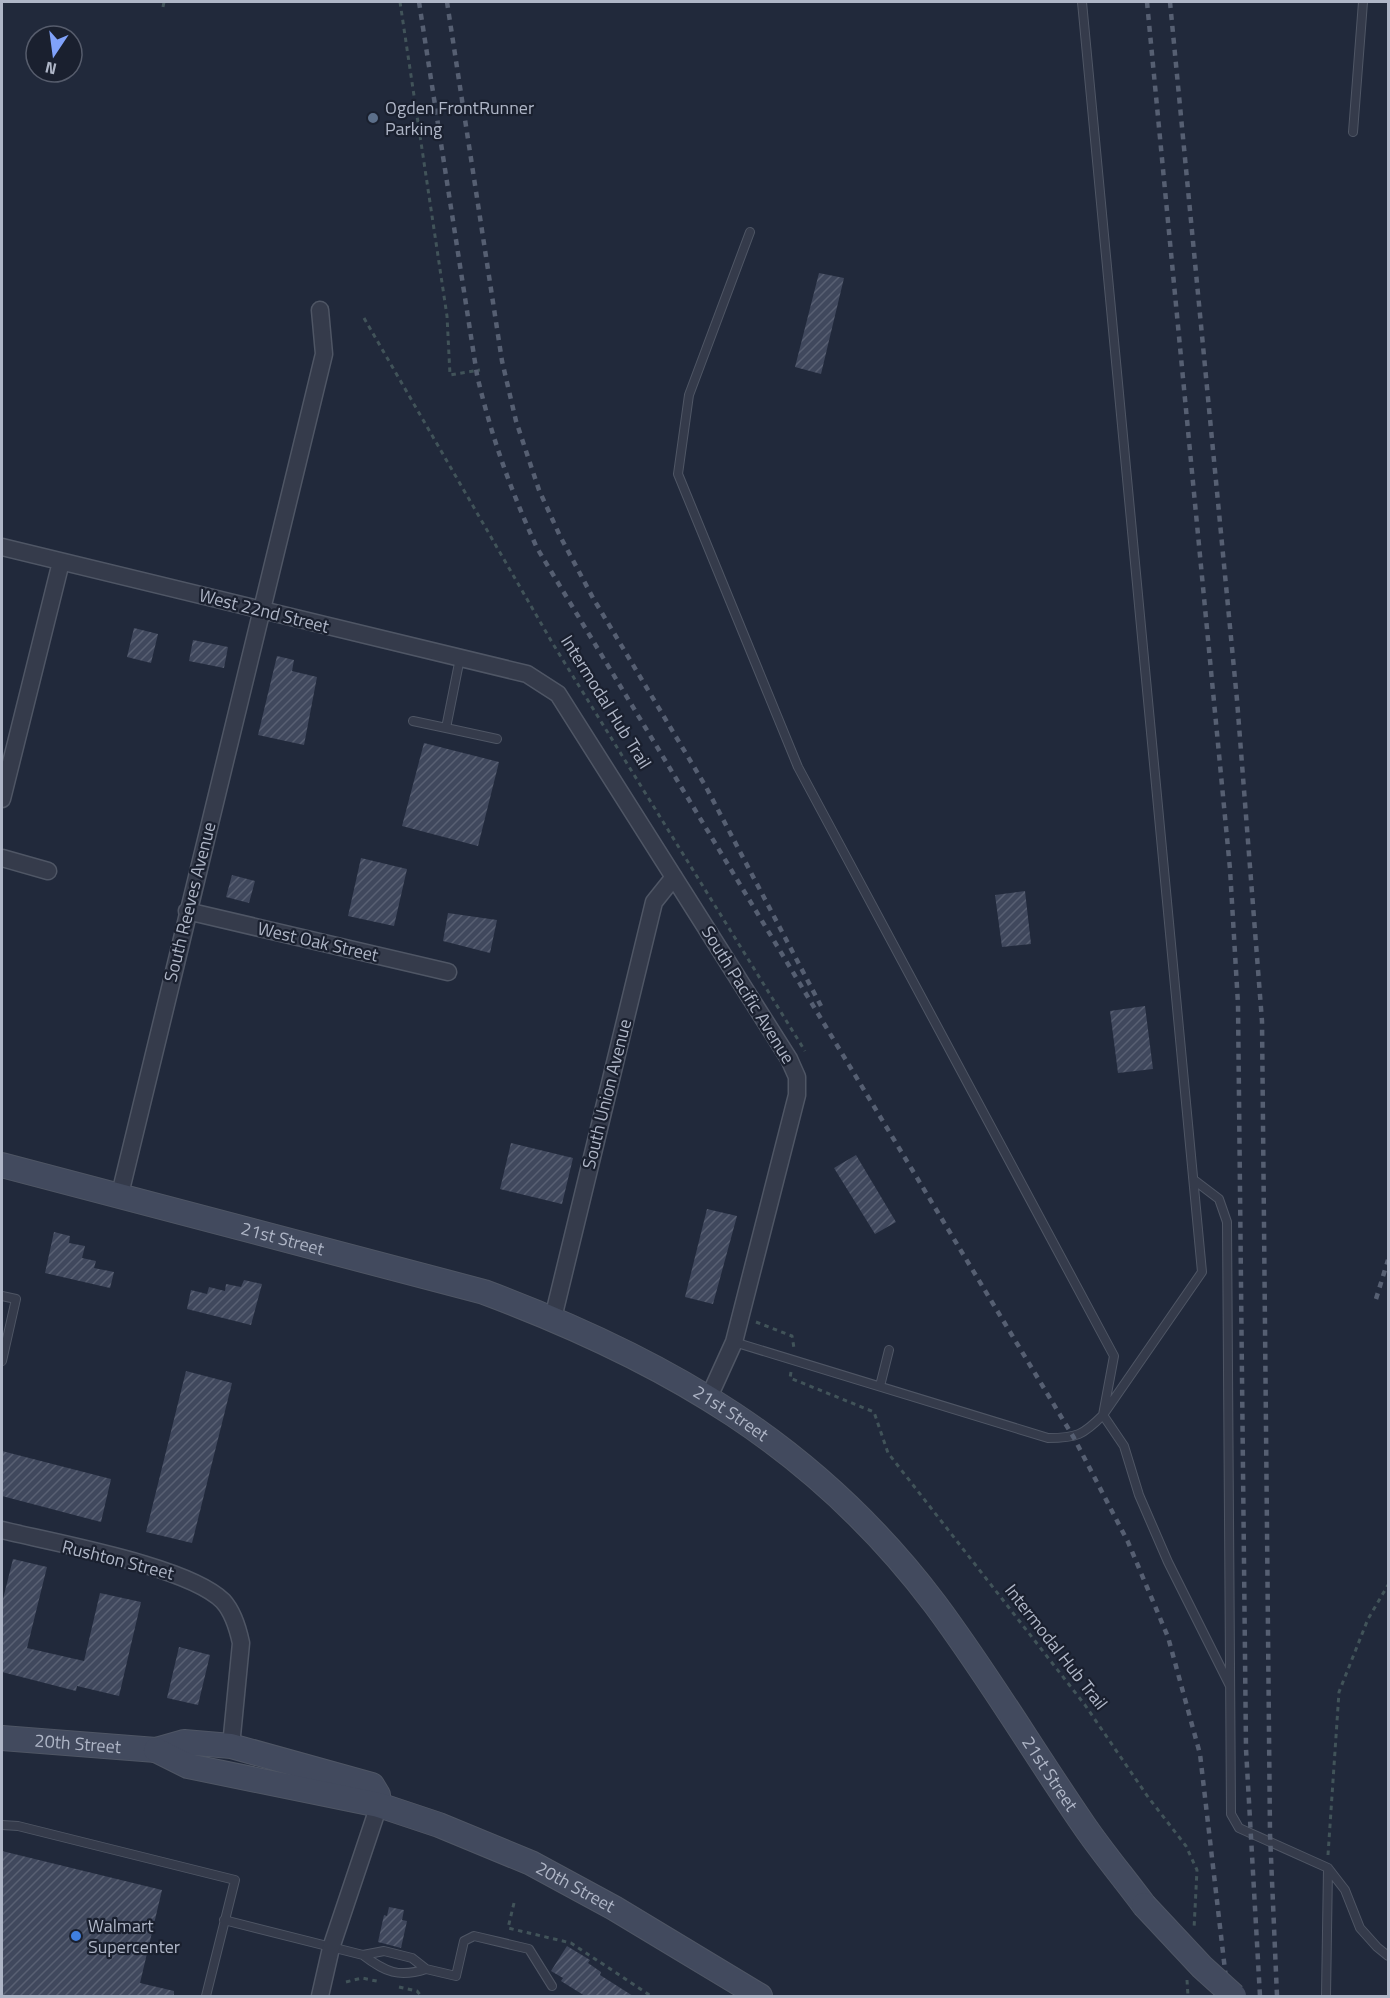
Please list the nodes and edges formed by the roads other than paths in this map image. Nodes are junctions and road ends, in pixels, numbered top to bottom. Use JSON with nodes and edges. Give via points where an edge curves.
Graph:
{"nodes":[{"id":1,"x":1082,"y":2,"type":"edge"},
{"id":2,"x":1363,"y":2,"type":"edge"},
{"id":3,"x":1353,"y":132,"type":"dead end"},
{"id":4,"x":750,"y":232,"type":"dead end"},
{"id":5,"x":320,"y":310,"type":"dead end"},
{"id":6,"x":2,"y":547,"type":"edge"},
{"id":7,"x":61,"y":562,"type":"junction"},
{"id":8,"x":263,"y":611,"type":"junction"},
{"id":9,"x":460,"y":658,"type":"junction"},
{"id":10,"x":527,"y":674,"type":"joint"},
{"id":11,"x":413,"y":721,"type":"dead end"},
{"id":12,"x":446,"y":728,"type":"junction"},
{"id":13,"x":497,"y":739,"type":"dead end"},
{"id":14,"x":2,"y":799,"type":"edge"},
{"id":15,"x":2,"y":858,"type":"edge"},
{"id":16,"x":48,"y":871,"type":"dead end"},
{"id":17,"x":674,"y":877,"type":"junction"},
{"id":18,"x":187,"y":911,"type":"junction"},
{"id":19,"x":448,"y":972,"type":"dead end"},
{"id":20,"x":2,"y":1165,"type":"edge"},
{"id":21,"x":1194,"y":1180,"type":"junction"},
{"id":22,"x":120,"y":1194,"type":"junction"},
{"id":23,"x":2,"y":1296,"type":"edge"},
{"id":24,"x":553,"y":1318,"type":"junction"},
{"id":25,"x":734,"y":1342,"type":"junction"},
{"id":26,"x":889,"y":1350,"type":"dead end"},
{"id":27,"x":2,"y":1361,"type":"edge"},
{"id":28,"x":880,"y":1386,"type":"junction"},
{"id":29,"x":708,"y":1397,"type":"junction"},
{"id":30,"x":1104,"y":1415,"type":"junction"},
{"id":31,"x":2,"y":1530,"type":"edge"},
{"id":32,"x":1230,"y":1686,"type":"junction"},
{"id":33,"x":2,"y":1738,"type":"edge"},
{"id":34,"x":231,"y":1746,"type":"junction"},
{"id":35,"x":156,"y":1750,"type":"junction"},
{"id":36,"x":379,"y":1805,"type":"junction"},
{"id":37,"x":2,"y":1825,"type":"edge"},
{"id":38,"x":1328,"y":1868,"type":"junction"},
{"id":39,"x":224,"y":1920,"type":"junction"},
{"id":40,"x":331,"y":1948,"type":"junction"},
{"id":41,"x":363,"y":1955,"type":"junction"},
{"id":42,"x":1389,"y":1956,"type":"edge"},
{"id":43,"x":426,"y":1969,"type":"junction"},
{"id":44,"x":552,"y":1986,"type":"dead end"},
{"id":45,"x":206,"y":1996,"type":"edge"},
{"id":46,"x":320,"y":1996,"type":"edge"},
{"id":47,"x":760,"y":1996,"type":"edge"},
{"id":48,"x":1234,"y":1996,"type":"edge"},
{"id":49,"x":1326,"y":1996,"type":"edge"}],
"edges":[{"from":1,"to":21,"type":"lane"},
{"from":2,"to":3,"type":"lane"},
{"from":4,"to":30,"type":"lane","via":[[688,396],[678,474],[798,767],[1114,1356]]},
{"from":5,"to":8,"type":"street","name":"South Reeves Avenue","via":[[324,354]]},
{"from":6,"to":7,"type":"street","name":"West 22nd Street"},
{"from":7,"to":8,"type":"street","name":"West 22nd Street"},
{"from":7,"to":14,"type":"street"},
{"from":8,"to":9,"type":"street","name":"West 22nd Street"},
{"from":8,"to":18,"type":"street","name":"South Reeves Avenue"},
{"from":9,"to":10,"type":"street","name":"West 22nd Street"},
{"from":9,"to":12,"type":"lane"},
{"from":10,"to":17,"type":"street","name":"South Pacific Avenue","via":[[558,694]]},
{"from":11,"to":12,"type":"lane"},
{"from":12,"to":13,"type":"lane"},
{"from":15,"to":16,"type":"street"},
{"from":17,"to":24,"type":"street","name":"South Union Avenue","via":[[654,902]]},
{"from":17,"to":25,"type":"street","name":"South Pacific Avenue","via":[[797,1077],[796,1095]]},
{"from":18,"to":19,"type":"street","name":"West Oak Street"},
{"from":18,"to":22,"type":"street","name":"South Reeves Avenue"},
{"from":20,"to":22,"type":"main road","name":"21st Street"},
{"from":21,"to":30,"type":"lane","via":[[1202,1272]]},
{"from":21,"to":32,"type":"lane","via":[[1219,1199],[1227,1222]]},
{"from":22,"to":24,"type":"main road","name":"21st Street","via":[[484,1292]]},
{"from":23,"to":27,"type":"lane","via":[[16,1299]]},
{"from":24,"to":29,"type":"main road","name":"21st Street","via":[[633,1354]]},
{"from":25,"to":28,"type":"lane"},
{"from":25,"to":29,"type":"street","name":"South Pacific Avenue"},
{"from":26,"to":28,"type":"lane"},
{"from":28,"to":30,"type":"lane","via":[[1048,1438],[1074,1438]]},
{"from":29,"to":48,"type":"main road","name":"21st Street","bridge":true,"via":[[773,1441],[834,1491],[885,1545],[946,1621],[1084,1825],[1144,1905]]},
{"from":30,"to":32,"type":"lane","via":[[1124,1446],[1164,1552]]},
{"from":31,"to":34,"type":"street","name":"Rushton Street","via":[[178,1575],[224,1602],[241,1643]]},
{"from":32,"to":38,"type":"lane","via":[[1231,1814],[1239,1828]]},
{"from":33,"to":35,"type":"main road","name":"20th Street"},
{"from":34,"to":35,"type":"main road","name":"20th Street","via":[[184,1742]]},
{"from":34,"to":36,"type":"main road","name":"20th Street","via":[[372,1785]]},
{"from":35,"to":36,"type":"main road","name":"20th Street","via":[[188,1766]]},
{"from":36,"to":40,"type":"street"},
{"from":36,"to":47,"type":"main road","name":"20th Street","via":[[531,1863]]},
{"from":37,"to":39,"type":"lane","via":[[235,1880]]},
{"from":38,"to":42,"type":"lane","via":[[1345,1890],[1360,1928]]},
{"from":38,"to":49,"type":"lane"},
{"from":39,"to":40,"type":"lane"},
{"from":39,"to":45,"type":"lane"},
{"from":40,"to":41,"type":"lane"},
{"from":40,"to":46,"type":"street"},
{"from":41,"to":43,"type":"lane","via":[[384,1951],[412,1958]]},
{"from":41,"to":43,"type":"lane","via":[[380,1969],[408,1975]]},
{"from":43,"to":44,"type":"lane","via":[[456,1976],[464,1941],[474,1936],[529,1949]]}]}
